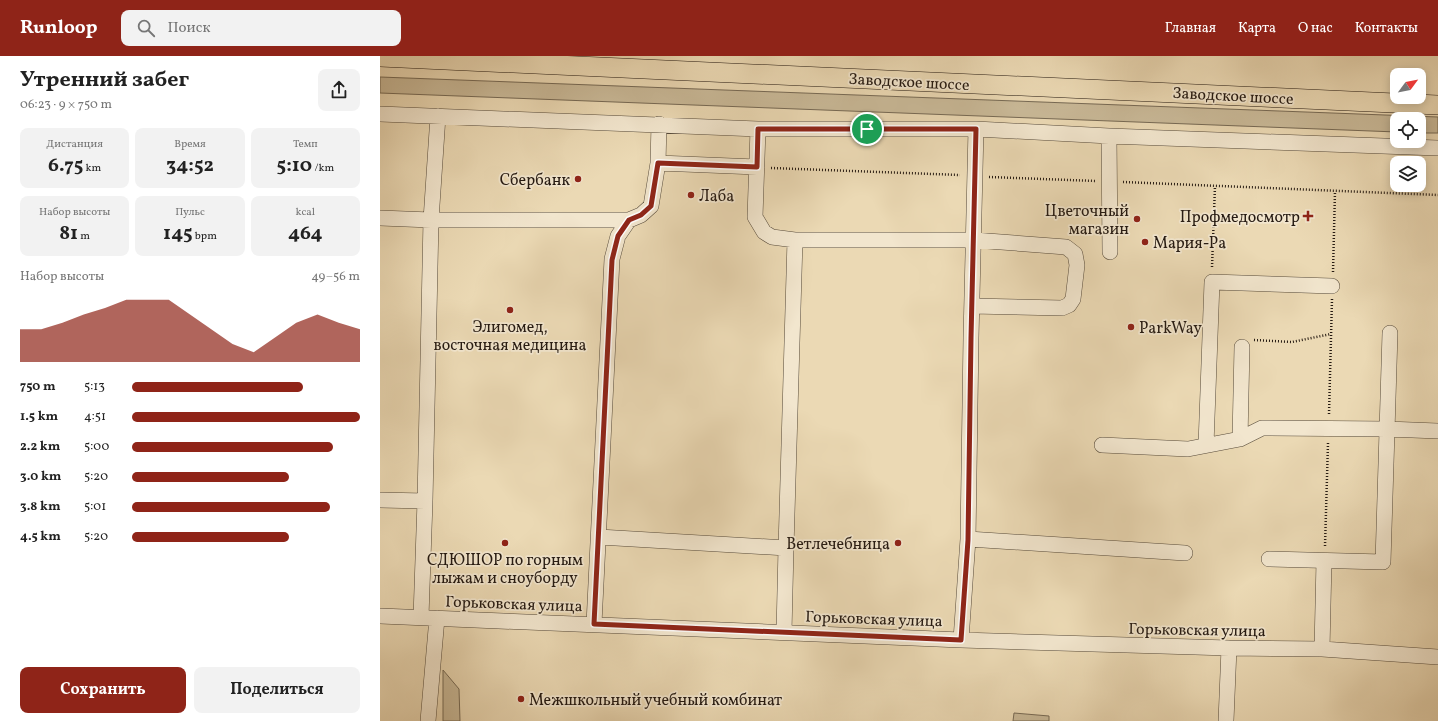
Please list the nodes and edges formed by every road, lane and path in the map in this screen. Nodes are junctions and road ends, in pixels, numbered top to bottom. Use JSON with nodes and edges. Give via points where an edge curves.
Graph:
{"nodes":[{"id":1,"x":380,"y":57,"type":"edge"},
{"id":2,"x":1438,"y":105,"type":"edge"},
{"id":3,"x":380,"y":114,"type":"edge"},
{"id":4,"x":438,"y":116,"type":"junction"},
{"id":5,"x":659,"y":124,"type":"junction"},
{"id":6,"x":758,"y":129,"type":"junction"},
{"id":7,"x":976,"y":129,"type":"junction"},
{"id":8,"x":1109,"y":136,"type":"junction"},
{"id":9,"x":1438,"y":148,"type":"edge"},
{"id":10,"x":658,"y":163,"type":"junction"},
{"id":11,"x":757,"y":167,"type":"junction"},
{"id":12,"x":1215,"y":186,"type":"dead end"},
{"id":13,"x":1336,"y":191,"type":"dead end"},
{"id":14,"x":380,"y":218,"type":"edge"},
{"id":15,"x":431,"y":220,"type":"junction"},
{"id":16,"x":629,"y":220,"type":"junction"},
{"id":17,"x":795,"y":240,"type":"junction"},
{"id":18,"x":974,"y":240,"type":"junction"},
{"id":19,"x":1110,"y":252,"type":"dead end"},
{"id":20,"x":1212,"y":282,"type":"junction"},
{"id":21,"x":1332,"y":286,"type":"junction"},
{"id":22,"x":972,"y":306,"type":"junction"},
{"id":23,"x":1390,"y":333,"type":"dead end"},
{"id":24,"x":1331,"y":334,"type":"junction"},
{"id":25,"x":1242,"y":347,"type":"joint"},
{"id":26,"x":1328,"y":428,"type":"junction"},
{"id":27,"x":1387,"y":429,"type":"junction"},
{"id":28,"x":1438,"y":431,"type":"edge"},
{"id":29,"x":1240,"y":439,"type":"junction"},
{"id":30,"x":1102,"y":445,"type":"dead end"},
{"id":31,"x":1206,"y":445,"type":"junction"},
{"id":32,"x":380,"y":500,"type":"edge"},
{"id":33,"x":425,"y":501,"type":"junction"},
{"id":34,"x":599,"y":536,"type":"junction"},
{"id":35,"x":968,"y":540,"type":"junction"},
{"id":36,"x":786,"y":548,"type":"junction"},
{"id":37,"x":1186,"y":553,"type":"dead end"},
{"id":38,"x":1269,"y":559,"type":"dead end"},
{"id":39,"x":1324,"y":560,"type":"junction"},
{"id":40,"x":380,"y":616,"type":"edge"},
{"id":41,"x":421,"y":617,"type":"junction"},
{"id":42,"x":437,"y":618,"type":"junction"},
{"id":43,"x":594,"y":624,"type":"junction"},
{"id":44,"x":784,"y":632,"type":"junction"},
{"id":45,"x":961,"y":640,"type":"junction"},
{"id":46,"x":1229,"y":648,"type":"junction"},
{"id":47,"x":1322,"y":649,"type":"junction"},
{"id":48,"x":1438,"y":657,"type":"edge"},
{"id":49,"x":428,"y":721,"type":"edge"},
{"id":50,"x":1226,"y":721,"type":"edge"}],
"edges":[{"from":1,"to":2,"type":"main road","name":"Заводское шоссе"},
{"from":3,"to":4,"type":"street"},
{"from":4,"to":5,"type":"street"},
{"from":4,"to":15,"type":"street"},
{"from":5,"to":6,"type":"street"},
{"from":5,"to":10,"type":"street"},
{"from":6,"to":7,"type":"street"},
{"from":6,"to":11,"type":"street"},
{"from":7,"to":8,"type":"street"},
{"from":7,"to":18,"type":"street"},
{"from":8,"to":9,"type":"street"},
{"from":8,"to":19,"type":"street"},
{"from":10,"to":11,"type":"street"},
{"from":10,"to":16,"type":"street","via":[[651,206],[641,215]]},
{"from":11,"to":17,"type":"street","via":[[755,217],[764,232],[772,237]]},
{"from":12,"to":20,"type":"path"},
{"from":13,"to":21,"type":"path"},
{"from":14,"to":15,"type":"street"},
{"from":15,"to":16,"type":"street"},
{"from":15,"to":33,"type":"street"},
{"from":16,"to":34,"type":"street","via":[[618,236],[612,260]]},
{"from":17,"to":18,"type":"street"},
{"from":17,"to":36,"type":"street"},
{"from":18,"to":22,"type":"street"},
{"from":18,"to":22,"type":"street","via":[[1066,248],[1075,254],[1077,265],[1073,299],[1069,305],[1062,308]]},
{"from":20,"to":21,"type":"street"},
{"from":20,"to":31,"type":"street"},
{"from":21,"to":24,"type":"path"},
{"from":22,"to":35,"type":"street"},
{"from":23,"to":27,"type":"street"},
{"from":24,"to":25,"type":"path","via":[[1292,342],[1243,340]]},
{"from":24,"to":26,"type":"path"},
{"from":25,"to":29,"type":"street"},
{"from":26,"to":27,"type":"street"},
{"from":26,"to":29,"type":"street","via":[[1262,428]]},
{"from":26,"to":39,"type":"path"},
{"from":27,"to":28,"type":"street"},
{"from":27,"to":39,"type":"street","via":[[1383,562]]},
{"from":29,"to":31,"type":"street"},
{"from":30,"to":31,"type":"street","via":[[1188,449]]},
{"from":32,"to":33,"type":"street"},
{"from":33,"to":41,"type":"street"},
{"from":34,"to":36,"type":"street"},
{"from":34,"to":43,"type":"street"},
{"from":35,"to":37,"type":"street"},
{"from":35,"to":45,"type":"street"},
{"from":36,"to":44,"type":"street"},
{"from":38,"to":39,"type":"street"},
{"from":39,"to":47,"type":"street"},
{"from":40,"to":41,"type":"street","name":"Горьковская улица"},
{"from":41,"to":42,"type":"street","name":"Горьковская улица"},
{"from":42,"to":43,"type":"street","name":"Горьковская улица"},
{"from":42,"to":49,"type":"street"},
{"from":43,"to":44,"type":"street","name":"Горьковская улица"},
{"from":44,"to":45,"type":"street","name":"Горьковская улица"},
{"from":45,"to":46,"type":"street","name":"Горьковская улица"},
{"from":46,"to":47,"type":"street","name":"Горьковская улица"},
{"from":46,"to":50,"type":"street"},
{"from":47,"to":48,"type":"street","name":"Горьковская улица"}]}
